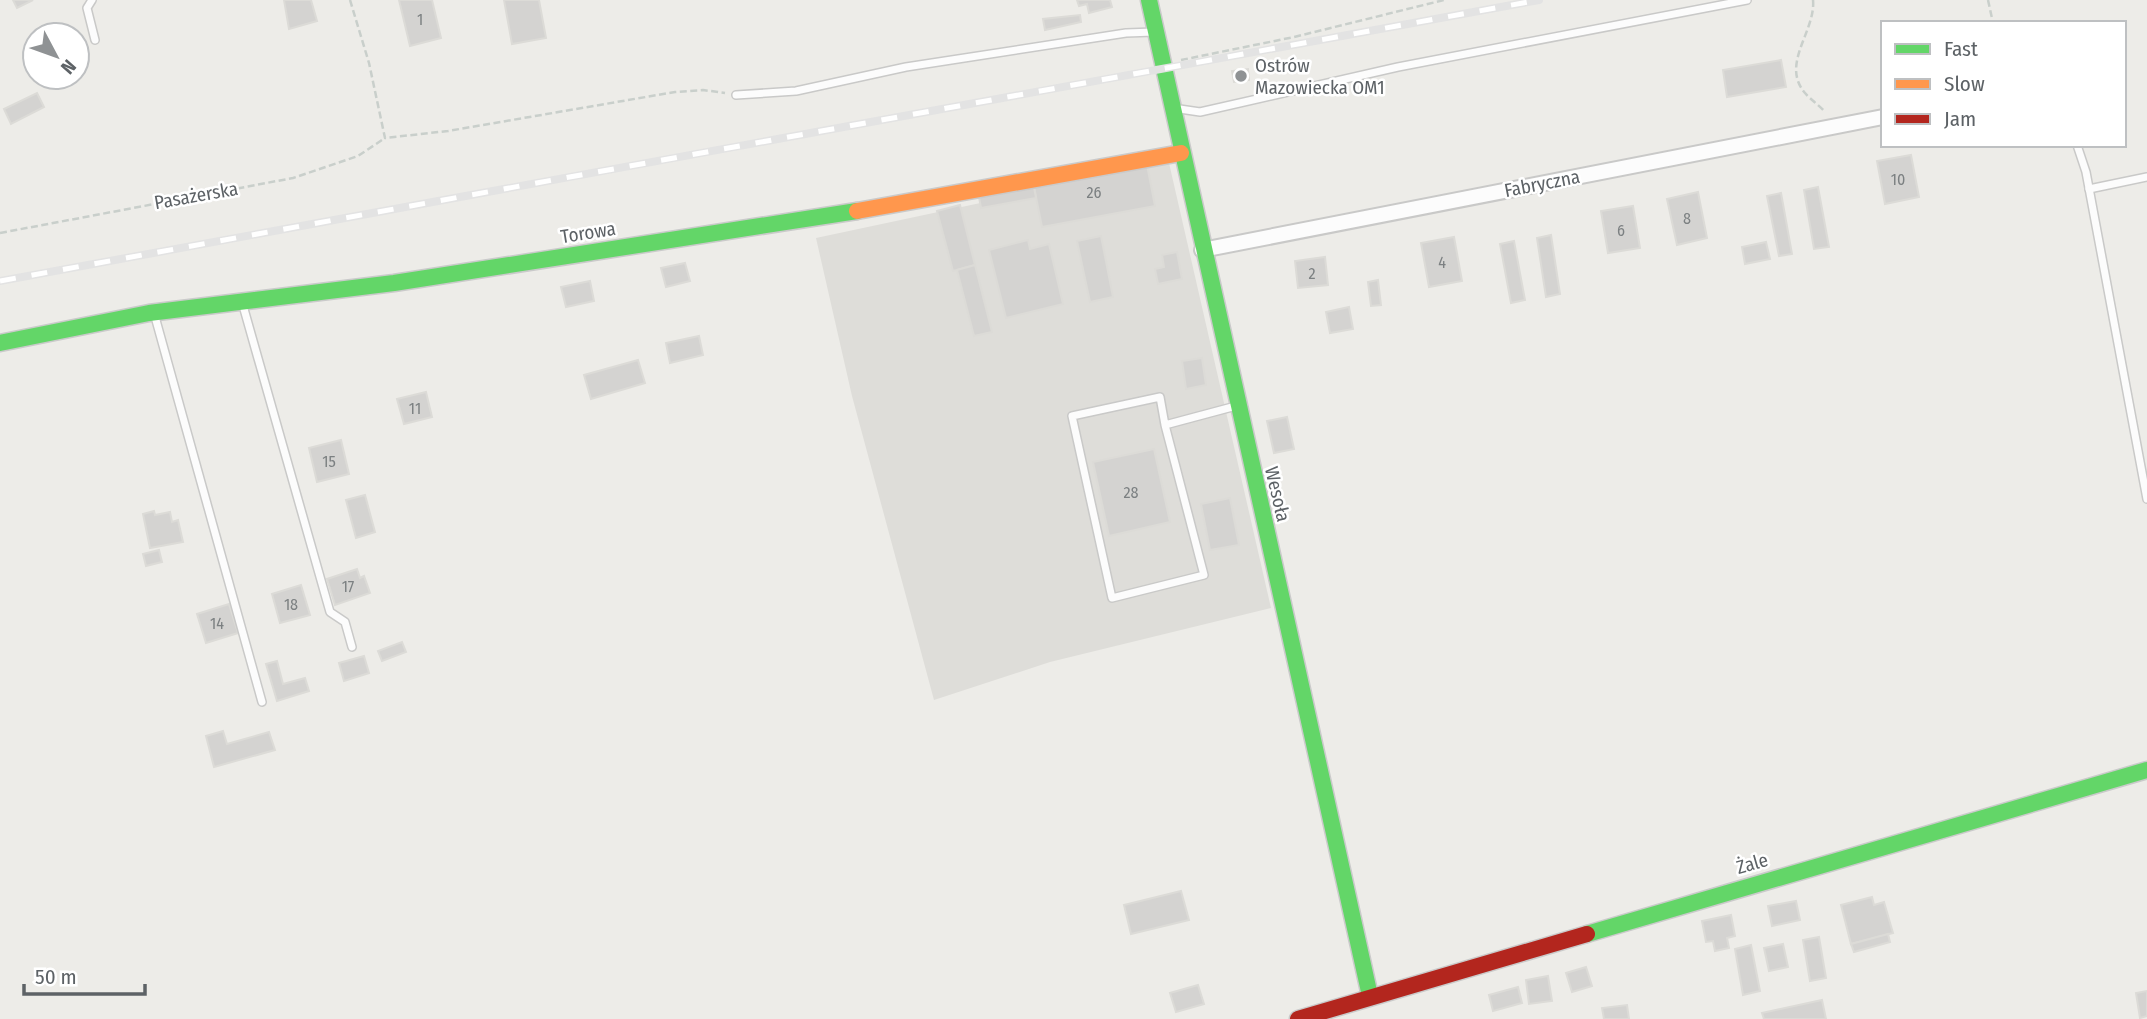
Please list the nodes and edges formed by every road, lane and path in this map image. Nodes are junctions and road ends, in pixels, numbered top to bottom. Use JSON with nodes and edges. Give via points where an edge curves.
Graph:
{"nodes":[{"id":1,"x":92,"y":0,"type":"edge"},
{"id":2,"x":350,"y":0,"type":"edge"},
{"id":3,"x":1149,"y":0,"type":"edge"},
{"id":4,"x":1444,"y":0,"type":"edge"},
{"id":5,"x":1747,"y":0,"type":"edge"},
{"id":6,"x":1812,"y":0,"type":"edge"},
{"id":7,"x":1988,"y":0,"type":"edge"},
{"id":8,"x":1993,"y":21,"type":"edge"},
{"id":9,"x":1158,"y":32,"type":"junction"},
{"id":10,"x":95,"y":40,"type":"dead end"},
{"id":11,"x":1165,"y":63,"type":"junction"},
{"id":12,"x":736,"y":95,"type":"joint"},
{"id":13,"x":1173,"y":107,"type":"junction"},
{"id":14,"x":1881,"y":117,"type":"edge"},
{"id":15,"x":1835,"y":126,"type":"junction"},
{"id":16,"x":385,"y":138,"type":"junction"},
{"id":17,"x":2078,"y":147,"type":"edge"},
{"id":18,"x":1181,"y":153,"type":"junction"},
{"id":19,"x":2147,"y":177,"type":"edge"},
{"id":20,"x":2089,"y":189,"type":"junction"},
{"id":21,"x":0,"y":233,"type":"edge"},
{"id":22,"x":1202,"y":250,"type":"junction"},
{"id":23,"x":241,"y":302,"type":"junction"},
{"id":24,"x":154,"y":312,"type":"junction"},
{"id":25,"x":0,"y":343,"type":"edge"},
{"id":26,"x":1237,"y":406,"type":"junction"},
{"id":27,"x":1166,"y":425,"type":"junction"},
{"id":28,"x":2147,"y":499,"type":"edge"},
{"id":29,"x":352,"y":648,"type":"dead end"},
{"id":30,"x":262,"y":702,"type":"dead end"},
{"id":31,"x":2147,"y":770,"type":"edge"},
{"id":32,"x":1370,"y":996,"type":"junction"},
{"id":33,"x":1298,"y":1019,"type":"edge"}],
"edges":[{"from":1,"to":10,"type":"lane","via":[[87,8]]},
{"from":2,"to":16,"type":"path"},
{"from":3,"to":9,"type":"street","name":"Wesoła"},
{"from":4,"to":11,"type":"path"},
{"from":5,"to":13,"type":"lane","via":[[1398,67],[1200,112]]},
{"from":6,"to":15,"type":"path","via":[[1814,12],[1796,59],[1797,80]]},
{"from":7,"to":8,"type":"path"},
{"from":9,"to":11,"type":"street","name":"Wesoła"},
{"from":9,"to":12,"type":"lane","via":[[906,67],[796,91]]},
{"from":11,"to":13,"type":"street","name":"Wesoła"},
{"from":12,"to":16,"type":"path","via":[[675,92]]},
{"from":13,"to":18,"type":"street","name":"Wesoła"},
{"from":14,"to":15,"type":"street","name":"Fabryczna"},
{"from":15,"to":22,"type":"street","name":"Fabryczna"},
{"from":16,"to":21,"type":"path","name":"Pasażerska","via":[[358,156],[293,178]]},
{"from":17,"to":20,"type":"lane"},
{"from":18,"to":22,"type":"street","name":"Wesoła"},
{"from":18,"to":23,"type":"street","name":"Torowa","via":[[820,218]]},
{"from":19,"to":20,"type":"lane"},
{"from":20,"to":28,"type":"lane"},
{"from":22,"to":26,"type":"street","name":"Wesoła"},
{"from":23,"to":24,"type":"street","name":"Torowa"},
{"from":23,"to":29,"type":"lane","via":[[330,612],[345,622]]},
{"from":24,"to":25,"type":"street","name":"Torowa"},
{"from":24,"to":30,"type":"lane"},
{"from":26,"to":27,"type":"lane"},
{"from":26,"to":32,"type":"street","name":"Wesoła"},
{"from":27,"to":27,"type":"lane","via":[[1160,397],[1072,416],[1112,597],[1205,575]]},
{"from":31,"to":32,"type":"street","name":"Żale"},
{"from":32,"to":33,"type":"street","name":"Żale"}]}
